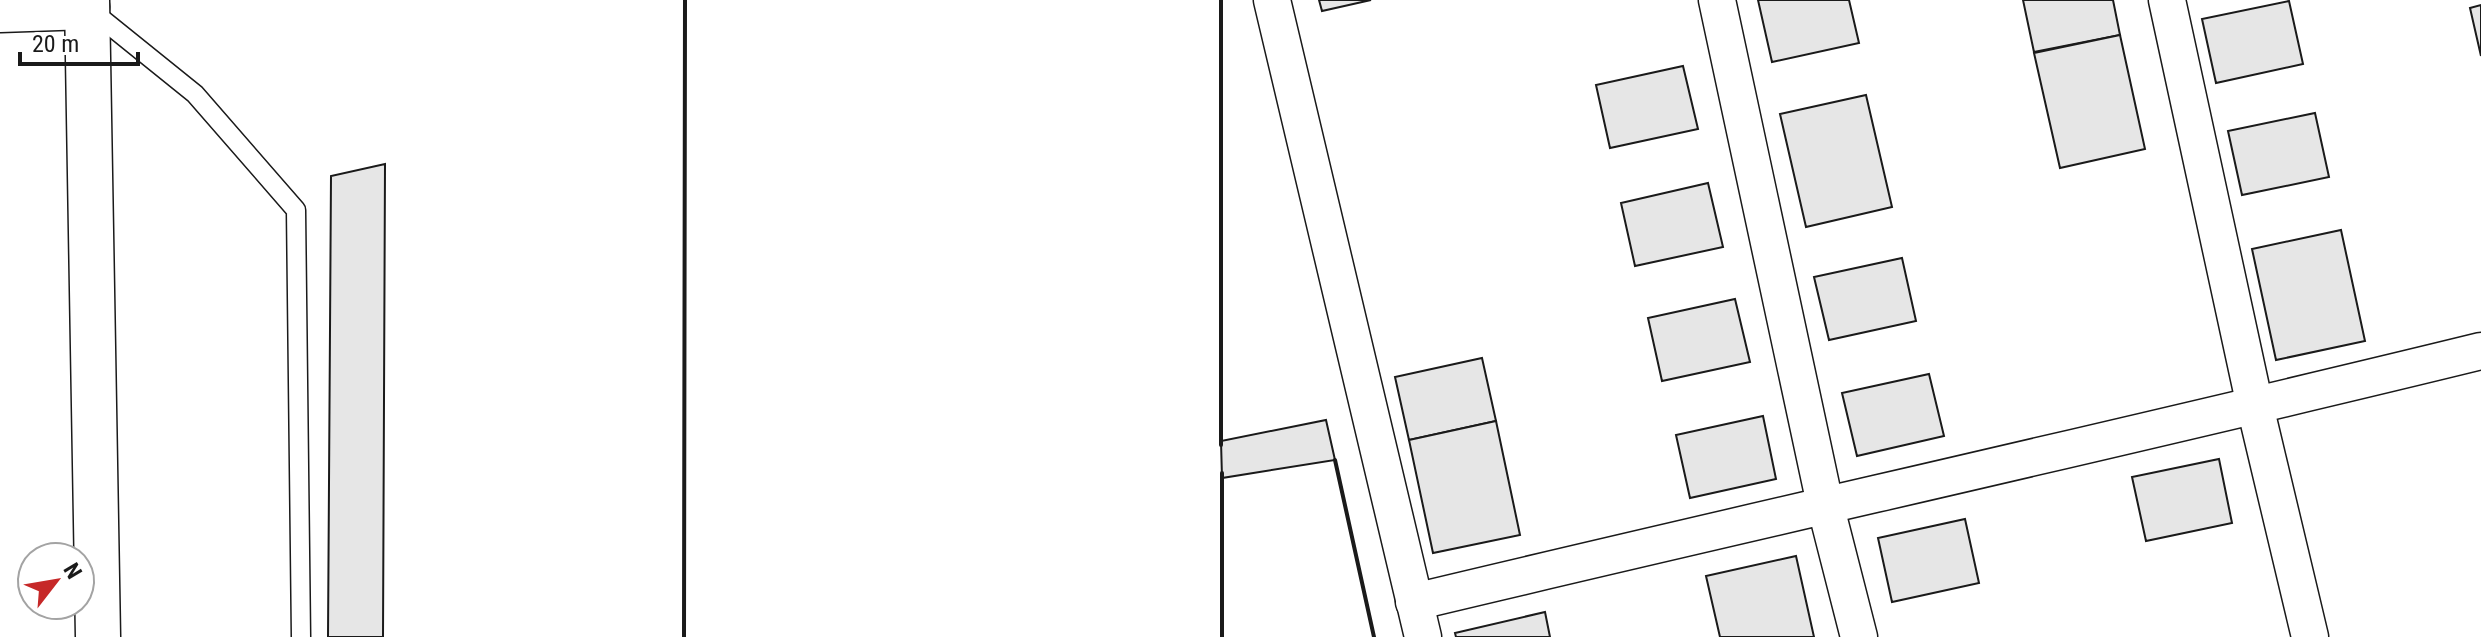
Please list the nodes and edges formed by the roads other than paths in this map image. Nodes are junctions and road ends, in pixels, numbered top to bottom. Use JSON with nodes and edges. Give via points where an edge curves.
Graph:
{"nodes":[{"id":1,"x":1272,"y":0,"type":"edge"},
{"id":2,"x":1717,"y":0,"type":"edge"},
{"id":3,"x":2167,"y":0,"type":"edge"},
{"id":4,"x":87,"y":4,"type":"edge"},
{"id":5,"x":0,"y":10,"type":"edge"},
{"id":6,"x":2481,"y":351,"type":"edge"},
{"id":7,"x":2255,"y":406,"type":"junction"},
{"id":8,"x":1825,"y":504,"type":"junction"},
{"id":9,"x":1414,"y":602,"type":"junction"},
{"id":10,"x":98,"y":637,"type":"edge"},
{"id":11,"x":301,"y":637,"type":"edge"},
{"id":12,"x":1423,"y":637,"type":"edge"},
{"id":13,"x":1859,"y":637,"type":"edge"},
{"id":14,"x":2310,"y":637,"type":"edge"}],
"edges":[{"from":1,"to":9,"type":"street"},
{"from":2,"to":8,"type":"street"},
{"from":3,"to":7,"type":"street"},
{"from":4,"to":5,"type":"highway"},
{"from":4,"to":10,"type":"highway"},
{"from":4,"to":11,"type":"lane","via":[[195,94],[296,210]]},
{"from":6,"to":7,"type":"street"},
{"from":7,"to":8,"type":"street"},
{"from":7,"to":14,"type":"street"},
{"from":8,"to":9,"type":"street"},
{"from":8,"to":13,"type":"street"},
{"from":9,"to":12,"type":"street"}]}
